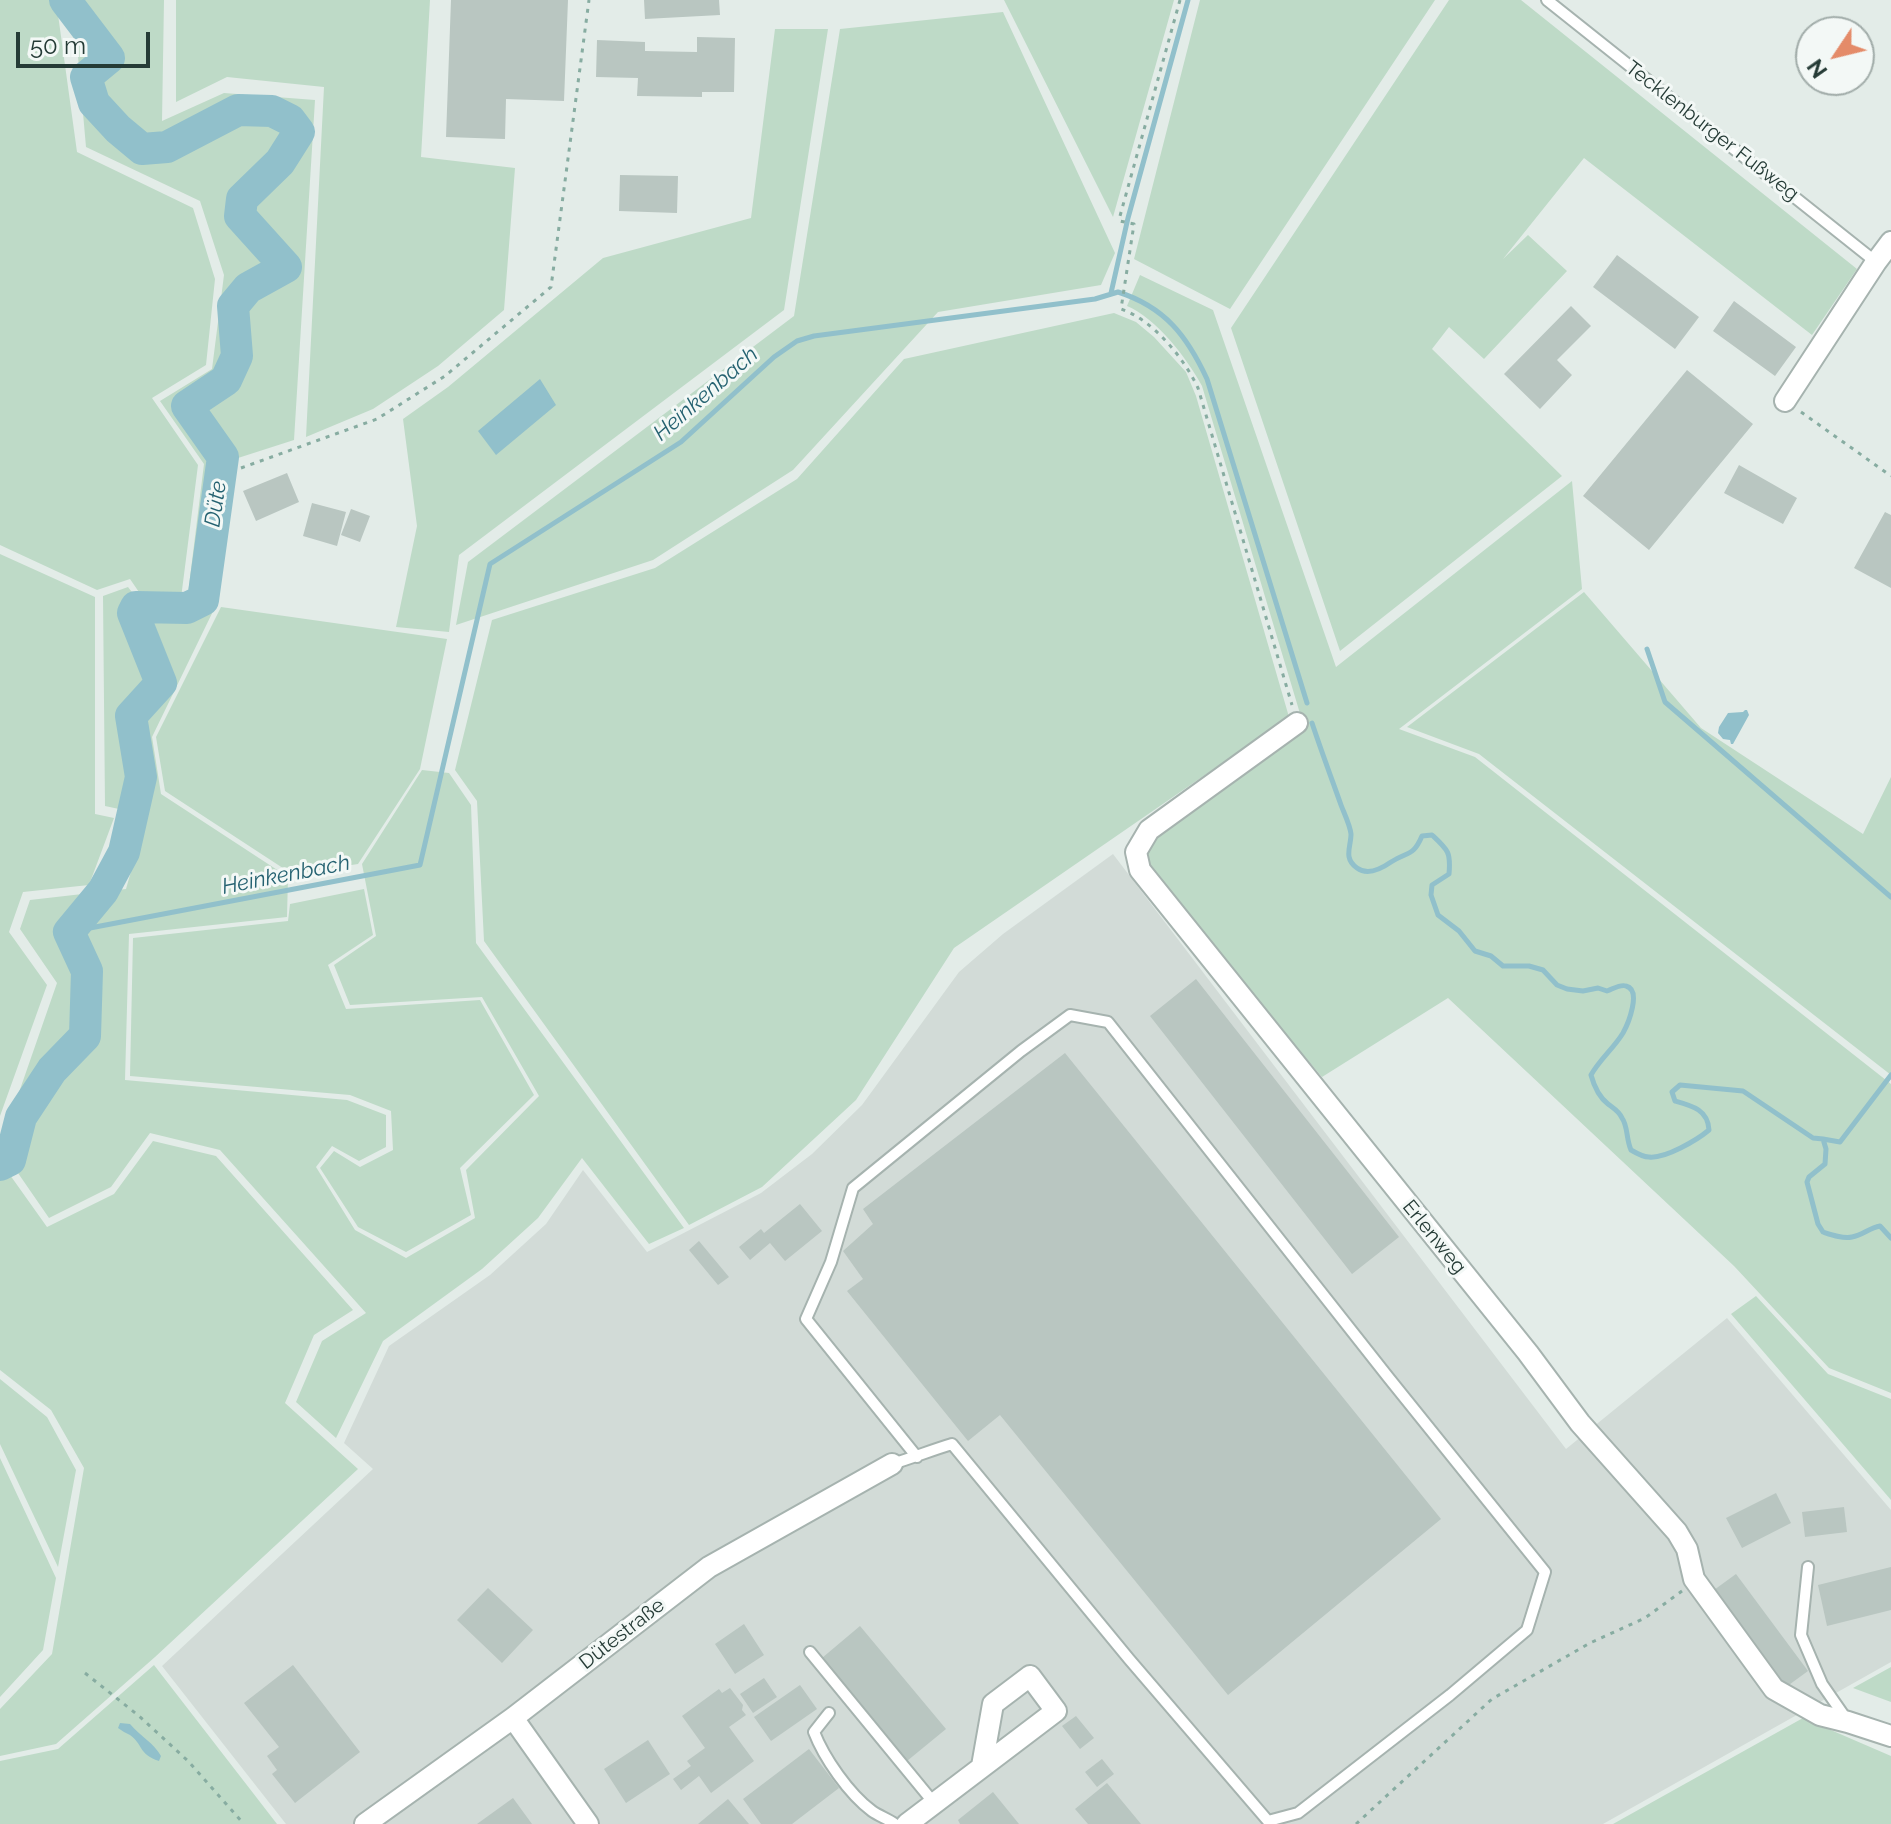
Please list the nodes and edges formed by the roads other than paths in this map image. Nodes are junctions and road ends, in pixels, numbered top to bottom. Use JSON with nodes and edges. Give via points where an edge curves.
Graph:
{"nodes":[{"id":1,"x":1547,"y":0,"type":"edge"},
{"id":2,"x":1891,"y":242,"type":"edge"},
{"id":3,"x":1876,"y":262,"type":"junction"},
{"id":4,"x":1785,"y":401,"type":"road end"},
{"id":5,"x":1297,"y":723,"type":"road end"},
{"id":6,"x":917,"y":1457,"type":"junction"},
{"id":7,"x":892,"y":1464,"type":"joint"},
{"id":8,"x":1808,"y":1567,"type":"dead end"},
{"id":9,"x":810,"y":1652,"type":"dead end"},
{"id":10,"x":829,"y":1713,"type":"dead end"},
{"id":11,"x":513,"y":1718,"type":"junction"},
{"id":12,"x":1848,"y":1722,"type":"junction"},
{"id":13,"x":1891,"y":1736,"type":"edge"},
{"id":14,"x":982,"y":1766,"type":"dead end"},
{"id":15,"x":934,"y":1803,"type":"junction"},
{"id":16,"x":365,"y":1824,"type":"edge"},
{"id":17,"x":588,"y":1824,"type":"edge"},
{"id":18,"x":895,"y":1824,"type":"edge"},
{"id":19,"x":907,"y":1824,"type":"edge"}],
"edges":[{"from":1,"to":3,"type":"lane","name":"Tecklenburger Fußweg"},
{"from":2,"to":3,"type":"street"},
{"from":3,"to":4,"type":"street"},
{"from":5,"to":12,"type":"street","name":"Erlenweg","via":[[1149,830],[1136,852],[1140,870],[1580,1423],[1677,1532],[1694,1579],[1774,1689],[1820,1715]]},
{"from":6,"to":6,"type":"lane","via":[[806,1319],[831,1262],[853,1188],[1070,1015],[1108,1022],[1545,1572],[1527,1630],[1298,1813],[1268,1821],[952,1444]]},
{"from":6,"to":7,"type":"lane"},
{"from":7,"to":11,"type":"street","name":"Dütestraße","via":[[709,1567]]},
{"from":8,"to":12,"type":"lane","via":[[1801,1635],[1822,1684]]},
{"from":9,"to":15,"type":"lane"},
{"from":10,"to":18,"type":"lane","via":[[814,1732],[819,1745],[851,1792]]},
{"from":11,"to":16,"type":"street","name":"Dütestraße"},
{"from":11,"to":17,"type":"street"},
{"from":12,"to":13,"type":"street","name":"Erlenweg"},
{"from":14,"to":15,"type":"street"},
{"from":15,"to":19,"type":"street"}]}
